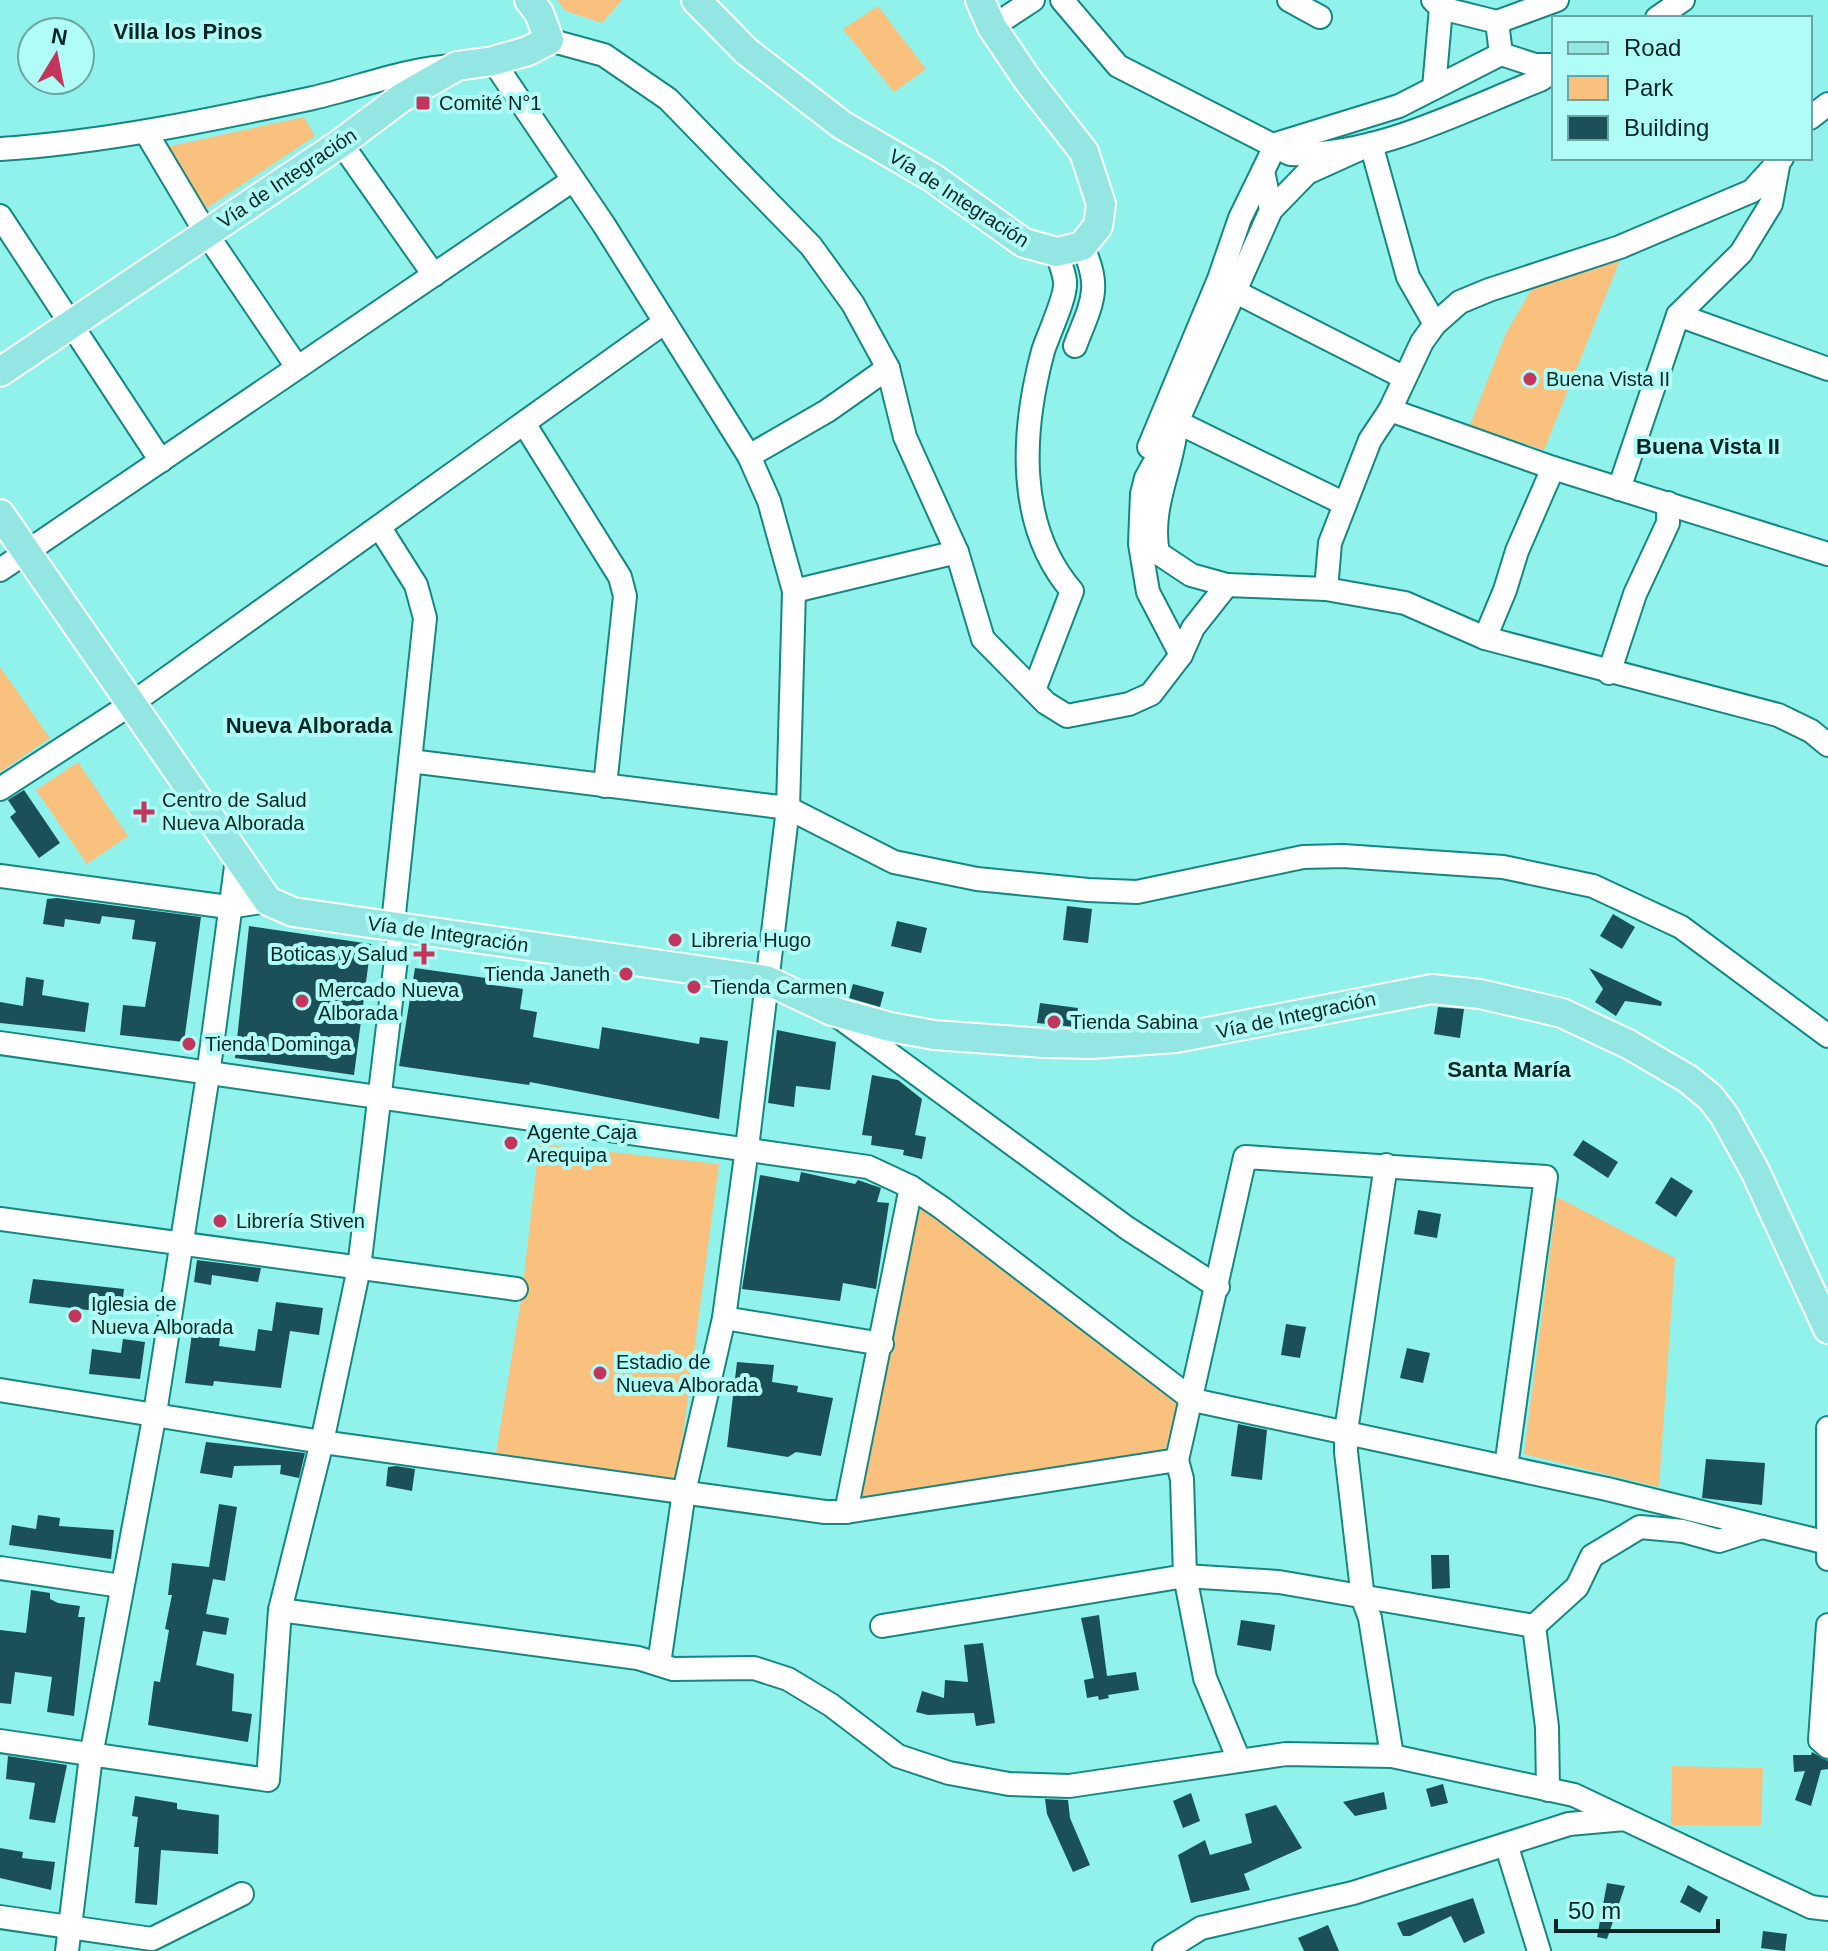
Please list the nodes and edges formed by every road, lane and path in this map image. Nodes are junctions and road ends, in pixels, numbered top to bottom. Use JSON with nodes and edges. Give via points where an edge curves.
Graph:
{"nodes":[{"id":1,"x":529,"y":0,"type":"edge"},
{"id":2,"x":696,"y":0,"type":"edge"},
{"id":3,"x":980,"y":0,"type":"edge"},
{"id":4,"x":1033,"y":0,"type":"edge"},
{"id":5,"x":1062,"y":0,"type":"edge"},
{"id":6,"x":1289,"y":0,"type":"edge"},
{"id":7,"x":1557,"y":0,"type":"edge"},
{"id":8,"x":1683,"y":0,"type":"edge"},
{"id":9,"x":1437,"y":4,"type":"edge"},
{"id":10,"x":1660,"y":16,"type":"edge"},
{"id":11,"x":1320,"y":17,"type":"dead end"},
{"id":12,"x":1497,"y":22,"type":"junction"},
{"id":13,"x":992,"y":27,"type":"junction"},
{"id":14,"x":549,"y":40,"type":"junction"},
{"id":15,"x":1501,"y":54,"type":"junction"},
{"id":16,"x":493,"y":61,"type":"junction"},
{"id":17,"x":457,"y":66,"type":"junction"},
{"id":18,"x":1552,"y":68,"type":"edge"},
{"id":19,"x":1552,"y":70,"type":"edge"},
{"id":20,"x":1434,"y":88,"type":"junction"},
{"id":21,"x":1828,"y":104,"type":"edge"},
{"id":22,"x":1812,"y":116,"type":"edge"},
{"id":23,"x":147,"y":134,"type":"junction"},
{"id":24,"x":341,"y":143,"type":"junction"},
{"id":25,"x":1276,"y":144,"type":"junction"},
{"id":26,"x":1371,"y":144,"type":"junction"},
{"id":27,"x":0,"y":149,"type":"edge"},
{"id":28,"x":1780,"y":162,"type":"edge"},
{"id":29,"x":1263,"y":171,"type":"junction"},
{"id":30,"x":573,"y":180,"type":"junction"},
{"id":31,"x":1271,"y":210,"type":"junction"},
{"id":32,"x":0,"y":216,"type":"edge"},
{"id":33,"x":206,"y":233,"type":"junction"},
{"id":34,"x":1070,"y":249,"type":"junction"},
{"id":35,"x":434,"y":275,"type":"junction"},
{"id":36,"x":1234,"y":291,"type":"junction"},
{"id":37,"x":1678,"y":315,"type":"junction"},
{"id":38,"x":665,"y":322,"type":"junction"},
{"id":39,"x":72,"y":324,"type":"junction"},
{"id":40,"x":1435,"y":324,"type":"junction"},
{"id":41,"x":1075,"y":346,"type":"dead end"},
{"id":42,"x":297,"y":367,"type":"junction"},
{"id":43,"x":888,"y":368,"type":"junction"},
{"id":44,"x":1828,"y":369,"type":"edge"},
{"id":45,"x":0,"y":372,"type":"edge"},
{"id":46,"x":1403,"y":377,"type":"junction"},
{"id":47,"x":1390,"y":410,"type":"junction"},
{"id":48,"x":1177,"y":422,"type":"junction"},
{"id":49,"x":525,"y":425,"type":"junction"},
{"id":50,"x":749,"y":456,"type":"junction"},
{"id":51,"x":161,"y":461,"type":"junction"},
{"id":52,"x":1553,"y":468,"type":"junction"},
{"id":53,"x":1146,"y":478,"type":"junction"},
{"id":54,"x":1619,"y":489,"type":"junction"},
{"id":55,"x":1668,"y":503,"type":"junction"},
{"id":56,"x":1345,"y":504,"type":"junction"},
{"id":57,"x":0,"y":514,"type":"edge"},
{"id":58,"x":380,"y":528,"type":"junction"},
{"id":59,"x":27,"y":552,"type":"junction"},
{"id":60,"x":957,"y":552,"type":"junction"},
{"id":61,"x":1828,"y":554,"type":"edge"},
{"id":62,"x":0,"y":570,"type":"edge"},
{"id":63,"x":1227,"y":585,"type":"junction"},
{"id":64,"x":1326,"y":589,"type":"junction"},
{"id":65,"x":794,"y":591,"type":"junction"},
{"id":66,"x":1485,"y":638,"type":"junction"},
{"id":67,"x":1181,"y":655,"type":"junction"},
{"id":68,"x":1609,"y":673,"type":"junction"},
{"id":69,"x":1034,"y":690,"type":"junction"},
{"id":70,"x":131,"y":704,"type":"junction"},
{"id":71,"x":1828,"y":745,"type":"edge"},
{"id":72,"x":410,"y":761,"type":"junction"},
{"id":73,"x":605,"y":786,"type":"junction"},
{"id":74,"x":0,"y":789,"type":"edge"},
{"id":75,"x":788,"y":808,"type":"junction"},
{"id":76,"x":237,"y":859,"type":"junction"},
{"id":77,"x":0,"y":876,"type":"edge"},
{"id":78,"x":268,"y":901,"type":"junction"},
{"id":79,"x":228,"y":907,"type":"junction"},
{"id":80,"x":400,"y":926,"type":"junction"},
{"id":81,"x":766,"y":980,"type":"junction"},
{"id":82,"x":832,"y":1011,"type":"junction"},
{"id":83,"x":1828,"y":1036,"type":"edge"},
{"id":84,"x":0,"y":1043,"type":"edge"},
{"id":85,"x":208,"y":1075,"type":"junction"},
{"id":86,"x":379,"y":1099,"type":"junction"},
{"id":87,"x":747,"y":1148,"type":"junction"},
{"id":88,"x":1386,"y":1165,"type":"junction"},
{"id":89,"x":911,"y":1187,"type":"junction"},
{"id":90,"x":0,"y":1219,"type":"edge"},
{"id":91,"x":182,"y":1246,"type":"junction"},
{"id":92,"x":359,"y":1268,"type":"junction"},
{"id":93,"x":1218,"y":1287,"type":"junction"},
{"id":94,"x":516,"y":1289,"type":"dead end"},
{"id":95,"x":724,"y":1318,"type":"junction"},
{"id":96,"x":1828,"y":1329,"type":"edge"},
{"id":97,"x":882,"y":1344,"type":"junction"},
{"id":98,"x":0,"y":1390,"type":"edge"},
{"id":99,"x":1193,"y":1400,"type":"junction"},
{"id":100,"x":155,"y":1413,"type":"junction"},
{"id":101,"x":1828,"y":1428,"type":"edge"},
{"id":102,"x":1346,"y":1431,"type":"junction"},
{"id":103,"x":322,"y":1442,"type":"junction"},
{"id":104,"x":1177,"y":1460,"type":"junction"},
{"id":105,"x":1506,"y":1467,"type":"junction"},
{"id":106,"x":684,"y":1492,"type":"junction"},
{"id":107,"x":846,"y":1512,"type":"junction"},
{"id":108,"x":1762,"y":1527,"type":"junction"},
{"id":109,"x":1827,"y":1548,"type":"edge"},
{"id":110,"x":0,"y":1568,"type":"edge"},
{"id":111,"x":1185,"y":1576,"type":"junction"},
{"id":112,"x":121,"y":1586,"type":"junction"},
{"id":113,"x":1363,"y":1599,"type":"junction"},
{"id":114,"x":280,"y":1610,"type":"junction"},
{"id":115,"x":1828,"y":1625,"type":"edge"},
{"id":116,"x":882,"y":1626,"type":"dead end"},
{"id":117,"x":1534,"y":1626,"type":"junction"},
{"id":118,"x":659,"y":1664,"type":"junction"},
{"id":119,"x":0,"y":1741,"type":"edge"},
{"id":120,"x":1828,"y":1747,"type":"edge"},
{"id":121,"x":91,"y":1756,"type":"junction"},
{"id":122,"x":1392,"y":1756,"type":"junction"},
{"id":123,"x":1239,"y":1760,"type":"junction"},
{"id":124,"x":1548,"y":1790,"type":"junction"},
{"id":125,"x":1629,"y":1819,"type":"junction"},
{"id":126,"x":1507,"y":1847,"type":"junction"},
{"id":127,"x":242,"y":1894,"type":"dead end"},
{"id":128,"x":1828,"y":1909,"type":"edge"},
{"id":129,"x":0,"y":1917,"type":"edge"},
{"id":130,"x":70,"y":1928,"type":"junction"},
{"id":131,"x":67,"y":1951,"type":"edge"},
{"id":132,"x":1164,"y":1951,"type":"edge"},
{"id":133,"x":1539,"y":1951,"type":"edge"}],
"edges":[{"from":1,"to":14,"type":"main road"},
{"from":2,"to":34,"type":"main road","name":"Vía de Integración","via":[[746,51],[842,125],[933,178],[1024,243]]},
{"from":3,"to":13,"type":"main road"},
{"from":4,"to":13,"type":"street"},
{"from":5,"to":25,"type":"street","via":[[1118,66]]},
{"from":6,"to":11,"type":"street"},
{"from":7,"to":12,"type":"street"},
{"from":8,"to":10,"type":"street"},
{"from":9,"to":12,"type":"street"},
{"from":9,"to":20,"type":"street"},
{"from":12,"to":15,"type":"street"},
{"from":13,"to":34,"type":"main road","via":[[1084,152],[1101,204],[1098,226]]},
{"from":14,"to":16,"type":"main road","name":"Vía de Integración"},
{"from":14,"to":43,"type":"street","via":[[604,55],[693,123],[811,246],[853,304]]},
{"from":15,"to":18,"type":"street"},
{"from":15,"to":20,"type":"street"},
{"from":16,"to":17,"type":"main road","name":"Vía de Integración"},
{"from":16,"to":30,"type":"street"},
{"from":17,"to":23,"type":"street","via":[[425,67]]},
{"from":17,"to":24,"type":"main road","name":"Vía de Integración","via":[[401,98]]},
{"from":19,"to":26,"type":"street","via":[[1540,80]]},
{"from":20,"to":25,"type":"street","via":[[1399,106]]},
{"from":21,"to":22,"type":"street"},
{"from":23,"to":27,"type":"street"},
{"from":23,"to":33,"type":"street"},
{"from":24,"to":33,"type":"main road","name":"Vía de Integración"},
{"from":24,"to":35,"type":"street"},
{"from":25,"to":26,"type":"street","via":[[1290,154],[1309,154]]},
{"from":25,"to":29,"type":"street"},
{"from":26,"to":31,"type":"street","via":[[1307,173]]},
{"from":26,"to":40,"type":"street","via":[[1408,277]]},
{"from":28,"to":37,"type":"street","via":[[1771,204],[1741,253]]},
{"from":28,"to":40,"type":"street","via":[[1752,191],[1620,247],[1460,302]]},
{"from":29,"to":31,"type":"street"},
{"from":29,"to":53,"type":"street","via":[[1146,452]]},
{"from":30,"to":35,"type":"street"},
{"from":30,"to":38,"type":"street"},
{"from":31,"to":36,"type":"street"},
{"from":32,"to":39,"type":"street"},
{"from":33,"to":39,"type":"main road","name":"Vía de Integración"},
{"from":33,"to":42,"type":"street"},
{"from":34,"to":41,"type":"street","via":[[1094,270],[1095,286]]},
{"from":34,"to":69,"type":"street","via":[[1066,282],[1033,392],[1026,463],[1046,551],[1072,591]]},
{"from":35,"to":42,"type":"street"},
{"from":36,"to":46,"type":"street"},
{"from":36,"to":48,"type":"street"},
{"from":37,"to":44,"type":"street"},
{"from":37,"to":54,"type":"street"},
{"from":38,"to":49,"type":"street"},
{"from":38,"to":50,"type":"street"},
{"from":39,"to":45,"type":"main road","name":"Vía de Integración"},
{"from":39,"to":51,"type":"street"},
{"from":40,"to":46,"type":"street"},
{"from":42,"to":51,"type":"street"},
{"from":43,"to":50,"type":"street"},
{"from":43,"to":60,"type":"street","via":[[905,437]]},
{"from":46,"to":47,"type":"street"},
{"from":47,"to":52,"type":"street"},
{"from":47,"to":56,"type":"street","via":[[1370,440]]},
{"from":48,"to":53,"type":"street"},
{"from":48,"to":56,"type":"street"},
{"from":48,"to":63,"type":"street","via":[[1175,451],[1159,494],[1154,536],[1158,553],[1191,575]]},
{"from":49,"to":58,"type":"street"},
{"from":49,"to":73,"type":"street","via":[[620,577],[625,596]]},
{"from":50,"to":65,"type":"street","via":[[769,501]]},
{"from":51,"to":59,"type":"street"},
{"from":52,"to":54,"type":"street"},
{"from":52,"to":66,"type":"street"},
{"from":53,"to":67,"type":"street","via":[[1140,544],[1148,592]]},
{"from":54,"to":55,"type":"street"},
{"from":55,"to":61,"type":"street"},
{"from":55,"to":68,"type":"street","via":[[1668,523],[1635,594]]},
{"from":56,"to":64,"type":"street","via":[[1330,543]]},
{"from":57,"to":59,"type":"main road"},
{"from":58,"to":70,"type":"street"},
{"from":58,"to":72,"type":"street","via":[[416,585],[425,618]]},
{"from":59,"to":62,"type":"street"},
{"from":59,"to":70,"type":"main road"},
{"from":60,"to":65,"type":"street"},
{"from":60,"to":69,"type":"street","via":[[983,639]]},
{"from":63,"to":64,"type":"street"},
{"from":63,"to":67,"type":"street","via":[[1193,628]]},
{"from":64,"to":66,"type":"street","via":[[1405,603]]},
{"from":65,"to":75,"type":"street"},
{"from":66,"to":68,"type":"street"},
{"from":67,"to":69,"type":"street","via":[[1151,694],[1096,713],[1067,716]]},
{"from":68,"to":71,"type":"street","via":[[1778,715]]},
{"from":70,"to":74,"type":"street"},
{"from":70,"to":76,"type":"main road"},
{"from":72,"to":73,"type":"street"},
{"from":72,"to":80,"type":"street","via":[[394,914]]},
{"from":73,"to":75,"type":"street"},
{"from":75,"to":81,"type":"street"},
{"from":75,"to":83,"type":"street","via":[[894,862],[1041,886],[1137,892],[1273,862],[1343,856],[1503,867],[1593,886],[1681,927]]},
{"from":76,"to":78,"type":"main road"},
{"from":76,"to":79,"type":"street"},
{"from":77,"to":79,"type":"street"},
{"from":78,"to":79,"type":"street"},
{"from":78,"to":80,"type":"main road","name":"Vía de Integración","via":[[293,912]]},
{"from":79,"to":85,"type":"street"},
{"from":80,"to":81,"type":"main road","name":"Vía de Integración"},
{"from":80,"to":86,"type":"street"},
{"from":81,"to":82,"type":"main road","name":"Vía de Integración"},
{"from":81,"to":87,"type":"street"},
{"from":82,"to":93,"type":"street","via":[[1127,1228]]},
{"from":82,"to":96,"type":"main road","name":"Vía de Integración","via":[[934,1035],[1091,1044],[1192,1036],[1432,989],[1562,1013],[1688,1079],[1717,1106],[1755,1171]]},
{"from":84,"to":85,"type":"street"},
{"from":85,"to":86,"type":"street"},
{"from":85,"to":91,"type":"street"},
{"from":86,"to":87,"type":"street"},
{"from":86,"to":92,"type":"street"},
{"from":87,"to":89,"type":"street","via":[[868,1167]]},
{"from":87,"to":95,"type":"street"},
{"from":88,"to":93,"type":"street","via":[[1245,1157]]},
{"from":88,"to":102,"type":"street"},
{"from":88,"to":105,"type":"street","via":[[1546,1177]]},
{"from":89,"to":97,"type":"street"},
{"from":89,"to":99,"type":"street"},
{"from":90,"to":91,"type":"street"},
{"from":91,"to":92,"type":"street"},
{"from":91,"to":100,"type":"street"},
{"from":92,"to":94,"type":"street"},
{"from":92,"to":103,"type":"street"},
{"from":93,"to":99,"type":"street"},
{"from":95,"to":97,"type":"street"},
{"from":95,"to":106,"type":"street"},
{"from":97,"to":107,"type":"street"},
{"from":98,"to":100,"type":"street"},
{"from":99,"to":102,"type":"street"},
{"from":99,"to":104,"type":"street"},
{"from":100,"to":103,"type":"street"},
{"from":100,"to":112,"type":"street"},
{"from":101,"to":109,"type":"street"},
{"from":102,"to":105,"type":"street"},
{"from":102,"to":113,"type":"street"},
{"from":103,"to":106,"type":"street"},
{"from":103,"to":114,"type":"street"},
{"from":104,"to":107,"type":"street"},
{"from":104,"to":111,"type":"street"},
{"from":105,"to":108,"type":"street"},
{"from":106,"to":107,"type":"street"},
{"from":106,"to":118,"type":"street"},
{"from":108,"to":109,"type":"street"},
{"from":108,"to":117,"type":"street","via":[[1719,1541],[1640,1527],[1592,1556],[1577,1587]]},
{"from":110,"to":112,"type":"street"},
{"from":111,"to":113,"type":"street","via":[[1279,1582]]},
{"from":111,"to":116,"type":"street"},
{"from":111,"to":123,"type":"street","via":[[1205,1678]]},
{"from":112,"to":121,"type":"street"},
{"from":113,"to":117,"type":"street"},
{"from":113,"to":122,"type":"street"},
{"from":114,"to":118,"type":"street"},
{"from":114,"to":121,"type":"street","via":[[268,1780]]},
{"from":115,"to":120,"type":"street","via":[[1820,1740]]},
{"from":117,"to":124,"type":"street","via":[[1547,1727]]},
{"from":118,"to":123,"type":"street","via":[[673,1669],[754,1668],[788,1679],[898,1756],[949,1773],[1009,1784],[1069,1786]]},
{"from":119,"to":121,"type":"street"},
{"from":121,"to":130,"type":"street"},
{"from":122,"to":123,"type":"street","via":[[1286,1754]]},
{"from":122,"to":124,"type":"street"},
{"from":124,"to":125,"type":"street","via":[[1574,1795]]},
{"from":125,"to":126,"type":"street","via":[[1569,1824]]},
{"from":125,"to":128,"type":"street","via":[[1811,1907]]},
{"from":126,"to":132,"type":"street","via":[[1353,1893],[1201,1928]]},
{"from":126,"to":133,"type":"street"},
{"from":127,"to":130,"type":"street","via":[[152,1939]]},
{"from":129,"to":130,"type":"street"},
{"from":130,"to":131,"type":"street"}]}
